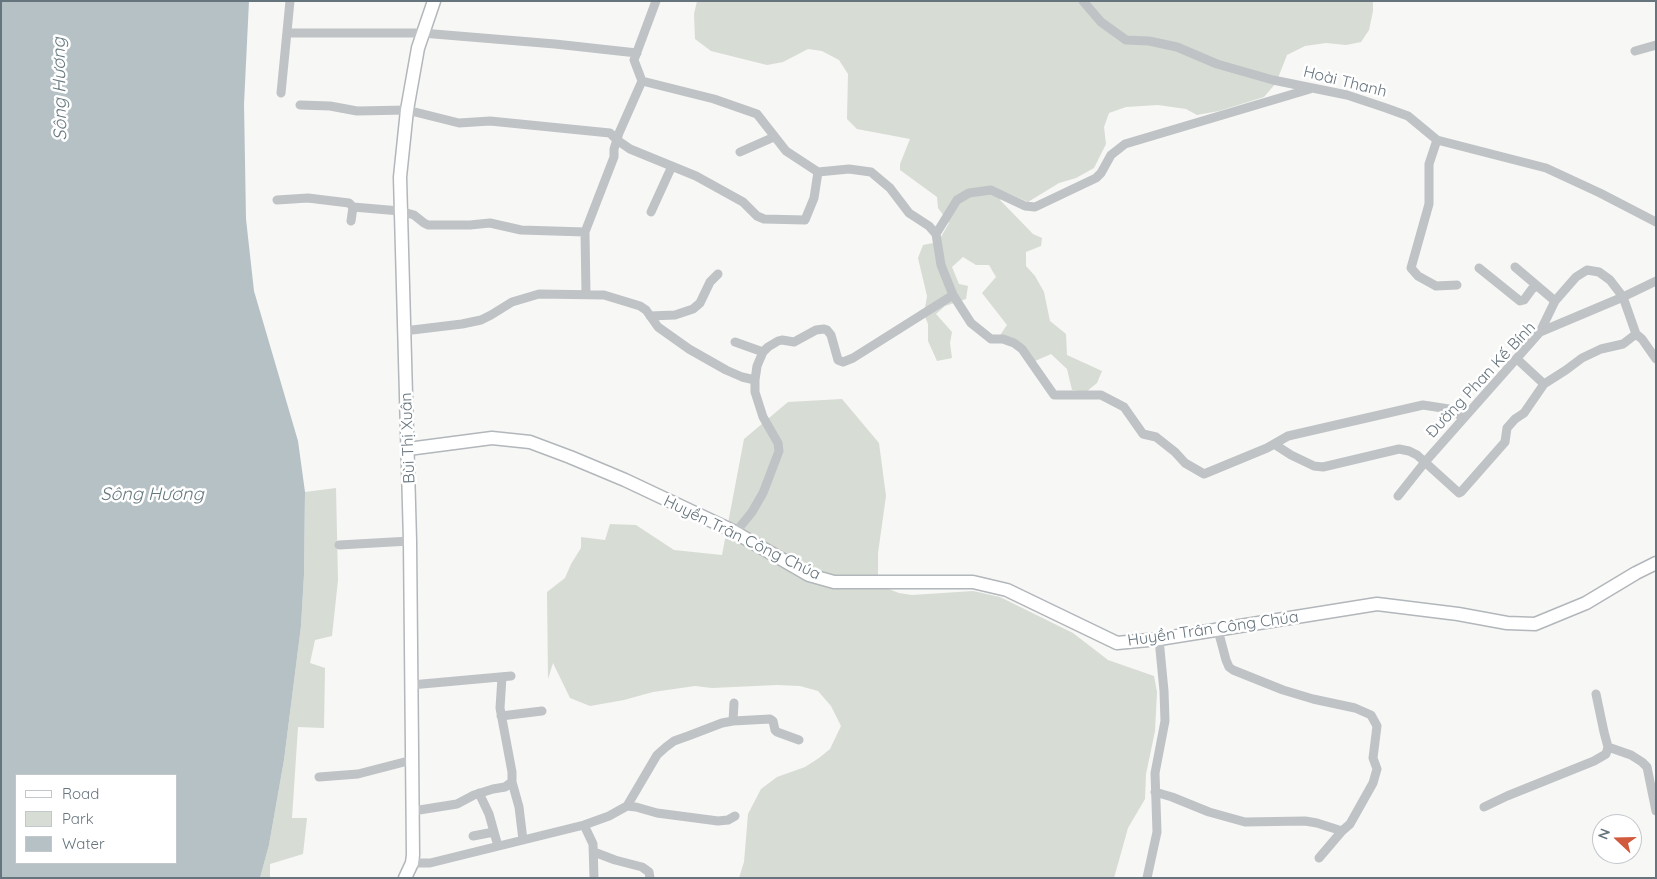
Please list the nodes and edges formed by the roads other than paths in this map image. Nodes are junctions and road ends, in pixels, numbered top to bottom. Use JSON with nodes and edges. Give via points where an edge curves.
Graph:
{"nodes":[{"id":1,"x":290,"y":1,"type":"edge"},
{"id":2,"x":434,"y":1,"type":"edge"},
{"id":3,"x":656,"y":1,"type":"edge"},
{"id":4,"x":1083,"y":1,"type":"edge"},
{"id":5,"x":286,"y":33,"type":"junction"},
{"id":6,"x":422,"y":33,"type":"junction"},
{"id":7,"x":1656,"y":46,"type":"edge"},
{"id":8,"x":1635,"y":51,"type":"dead end"},
{"id":9,"x":637,"y":53,"type":"junction"},
{"id":10,"x":642,"y":81,"type":"junction"},
{"id":11,"x":1311,"y":89,"type":"junction"},
{"id":12,"x":281,"y":93,"type":"dead end"},
{"id":13,"x":300,"y":105,"type":"dead end"},
{"id":14,"x":407,"y":110,"type":"junction"},
{"id":15,"x":774,"y":137,"type":"junction"},
{"id":16,"x":616,"y":140,"type":"junction"},
{"id":17,"x":1437,"y":140,"type":"junction"},
{"id":18,"x":740,"y":152,"type":"dead end"},
{"id":19,"x":672,"y":166,"type":"junction"},
{"id":20,"x":818,"y":172,"type":"junction"},
{"id":21,"x":277,"y":200,"type":"dead end"},
{"id":22,"x":353,"y":207,"type":"junction"},
{"id":23,"x":400,"y":211,"type":"junction"},
{"id":24,"x":651,"y":212,"type":"dead end"},
{"id":25,"x":351,"y":221,"type":"dead end"},
{"id":26,"x":1656,"y":222,"type":"edge"},
{"id":27,"x":585,"y":232,"type":"junction"},
{"id":28,"x":936,"y":234,"type":"junction"},
{"id":29,"x":1515,"y":267,"type":"dead end"},
{"id":30,"x":1480,"y":268,"type":"dead end"},
{"id":31,"x":718,"y":274,"type":"dead end"},
{"id":32,"x":1656,"y":281,"type":"edge"},
{"id":33,"x":1457,"y":286,"type":"dead end"},
{"id":34,"x":1536,"y":286,"type":"junction"},
{"id":35,"x":586,"y":294,"type":"junction"},
{"id":36,"x":953,"y":295,"type":"junction"},
{"id":37,"x":1623,"y":297,"type":"junction"},
{"id":38,"x":1555,"y":301,"type":"junction"},
{"id":39,"x":650,"y":316,"type":"junction"},
{"id":40,"x":404,"y":331,"type":"junction"},
{"id":41,"x":1540,"y":332,"type":"junction"},
{"id":42,"x":1636,"y":334,"type":"junction"},
{"id":43,"x":735,"y":342,"type":"dead end"},
{"id":44,"x":763,"y":352,"type":"junction"},
{"id":45,"x":1517,"y":359,"type":"junction"},
{"id":46,"x":1656,"y":359,"type":"edge"},
{"id":47,"x":755,"y":380,"type":"junction"},
{"id":48,"x":1544,"y":384,"type":"junction"},
{"id":49,"x":1464,"y":418,"type":"junction"},
{"id":50,"x":1274,"y":444,"type":"junction"},
{"id":51,"x":408,"y":449,"type":"junction"},
{"id":52,"x":1425,"y":462,"type":"junction"},
{"id":53,"x":1398,"y":496,"type":"dead end"},
{"id":54,"x":735,"y":533,"type":"junction"},
{"id":55,"x":410,"y":541,"type":"junction"},
{"id":56,"x":340,"y":545,"type":"dead end"},
{"id":57,"x":1656,"y":564,"type":"edge"},
{"id":58,"x":1218,"y":630,"type":"junction"},
{"id":59,"x":1159,"y":639,"type":"junction"},
{"id":60,"x":511,"y":676,"type":"dead end"},
{"id":61,"x":502,"y":677,"type":"junction"},
{"id":62,"x":411,"y":685,"type":"junction"},
{"id":63,"x":1596,"y":694,"type":"dead end"},
{"id":64,"x":734,"y":703,"type":"dead end"},
{"id":65,"x":542,"y":711,"type":"dead end"},
{"id":66,"x":501,"y":716,"type":"junction"},
{"id":67,"x":733,"y":721,"type":"junction"},
{"id":68,"x":798,"y":740,"type":"dead end"},
{"id":69,"x":1608,"y":747,"type":"junction"},
{"id":70,"x":412,"y":760,"type":"junction"},
{"id":71,"x":319,"y":777,"type":"dead end"},
{"id":72,"x":512,"y":782,"type":"junction"},
{"id":73,"x":1155,"y":792,"type":"junction"},
{"id":74,"x":479,"y":793,"type":"junction"},
{"id":75,"x":627,"y":806,"type":"junction"},
{"id":76,"x":1484,"y":807,"type":"dead end"},
{"id":77,"x":413,"y":811,"type":"junction"},
{"id":78,"x":1656,"y":811,"type":"edge"},
{"id":79,"x":735,"y":816,"type":"dead end"},
{"id":80,"x":584,"y":825,"type":"junction"},
{"id":81,"x":1342,"y":831,"type":"junction"},
{"id":82,"x":494,"y":832,"type":"junction"},
{"id":83,"x":473,"y":836,"type":"dead end"},
{"id":84,"x":523,"y":840,"type":"junction"},
{"id":85,"x":498,"y":846,"type":"junction"},
{"id":86,"x":594,"y":852,"type":"junction"},
{"id":87,"x":1319,"y":858,"type":"dead end"},
{"id":88,"x":412,"y":864,"type":"junction"},
{"id":89,"x":405,"y":878,"type":"edge"},
{"id":90,"x":594,"y":878,"type":"edge"},
{"id":91,"x":650,"y":878,"type":"edge"},
{"id":92,"x":1147,"y":878,"type":"edge"}],
"edges":[{"from":1,"to":5,"type":"street"},
{"from":2,"to":6,"type":"street","name":"Bùi Thị Xuân"},
{"from":3,"to":9,"type":"street"},
{"from":4,"to":11,"type":"street","name":"Hoài Thanh","via":[[1101,22],[1126,40],[1177,47],[1217,64]]},
{"from":5,"to":6,"type":"street"},
{"from":5,"to":12,"type":"street"},
{"from":6,"to":9,"type":"street"},
{"from":6,"to":14,"type":"street","name":"Bùi Thị Xuân"},
{"from":7,"to":8,"type":"street"},
{"from":9,"to":10,"type":"street","via":[[634,60]]},
{"from":10,"to":15,"type":"street","via":[[752,112],[760,117]]},
{"from":10,"to":16,"type":"street"},
{"from":11,"to":17,"type":"street","name":"Hoài Thanh","via":[[1347,95],[1408,116]]},
{"from":11,"to":28,"type":"street","via":[[1125,144],[1111,155],[1096,178],[1035,207],[1025,206],[991,190],[969,193],[957,200]]},
{"from":13,"to":14,"type":"street","via":[[357,111]]},
{"from":14,"to":16,"type":"street","via":[[460,123],[490,121],[610,133]]},
{"from":14,"to":23,"type":"street","name":"Bùi Thị Xuân"},
{"from":15,"to":18,"type":"street"},
{"from":15,"to":20,"type":"street","via":[[786,151]]},
{"from":16,"to":19,"type":"street"},
{"from":16,"to":27,"type":"street","via":[[614,157]]},
{"from":17,"to":26,"type":"street","name":"Hoài Thanh","via":[[1546,168]]},
{"from":17,"to":33,"type":"street","via":[[1429,164],[1429,204],[1411,268],[1436,286]]},
{"from":19,"to":20,"type":"street","via":[[743,202],[761,218],[781,221],[802,221],[806,218],[814,198]]},
{"from":19,"to":24,"type":"street"},
{"from":20,"to":28,"type":"street","via":[[871,172],[890,188],[909,212]]},
{"from":21,"to":22,"type":"street","via":[[308,198],[349,203]]},
{"from":22,"to":23,"type":"street"},
{"from":22,"to":25,"type":"street"},
{"from":23,"to":27,"type":"street","via":[[414,215],[428,225],[490,223],[521,230]]},
{"from":23,"to":40,"type":"street","name":"Bùi Thị Xuân"},
{"from":27,"to":35,"type":"street"},
{"from":28,"to":36,"type":"street","via":[[941,265]]},
{"from":29,"to":34,"type":"street"},
{"from":30,"to":34,"type":"street","via":[[1520,301]]},
{"from":31,"to":39,"type":"street","via":[[693,309],[674,315]]},
{"from":32,"to":37,"type":"street","name":"Đường Phan Kế Bính"},
{"from":34,"to":38,"type":"street"},
{"from":35,"to":39,"type":"street","via":[[604,295],[635,304]]},
{"from":35,"to":40,"type":"street","via":[[539,294],[512,302],[481,320]]},
{"from":36,"to":44,"type":"street","via":[[843,362],[838,360],[831,334],[824,329],[794,342],[778,341]]},
{"from":36,"to":50,"type":"street","via":[[971,324],[990,339],[1003,339],[1022,349],[1054,394],[1101,395],[1124,407],[1143,434],[1156,437],[1204,474]]},
{"from":37,"to":38,"type":"street","via":[[1610,280],[1599,272],[1587,270]]},
{"from":37,"to":41,"type":"street","name":"Đường Phan Kế Bính"},
{"from":37,"to":42,"type":"street"},
{"from":38,"to":41,"type":"street"},
{"from":39,"to":47,"type":"street","via":[[658,327],[689,349],[726,370]]},
{"from":40,"to":51,"type":"street","name":"Bùi Thị Xuân"},
{"from":41,"to":45,"type":"street","name":"Đường Phan Kế Bính"},
{"from":42,"to":46,"type":"street"},
{"from":42,"to":48,"type":"street","via":[[1623,344],[1582,358]]},
{"from":43,"to":44,"type":"street"},
{"from":44,"to":47,"type":"street"},
{"from":45,"to":48,"type":"street"},
{"from":45,"to":49,"type":"street","name":"Đường Phan Kế Bính"},
{"from":47,"to":54,"type":"street","via":[[758,405],[777,441],[778,451],[760,498]]},
{"from":48,"to":52,"type":"street","via":[[1524,413],[1507,428],[1505,442],[1461,492]]},
{"from":49,"to":50,"type":"street","via":[[1449,409],[1424,405],[1288,436]]},
{"from":49,"to":52,"type":"street","name":"Đường Phan Kế Bính"},
{"from":50,"to":52,"type":"street","via":[[1314,466],[1333,466],[1399,449],[1417,455]]},
{"from":51,"to":54,"type":"street","name":"Huyền Trân Công Chúa","via":[[492,438],[530,442],[625,480]]},
{"from":51,"to":55,"type":"street","name":"Bùi Thị Xuân"},
{"from":52,"to":53,"type":"street","name":"Đường Phan Kế Bính"},
{"from":54,"to":59,"type":"street","name":"Huyền Trân Công Chúa","via":[[809,575],[834,582],[973,582],[1007,590],[1117,643]]},
{"from":55,"to":56,"type":"street"},
{"from":55,"to":62,"type":"street","name":"Bùi Thị Xuân"},
{"from":57,"to":58,"type":"street","name":"Huyền Trân Công Chúa","via":[[1586,602],[1535,624],[1507,623],[1377,604]]},
{"from":58,"to":59,"type":"street","name":"Huyền Trân Công Chúa"},
{"from":58,"to":81,"type":"street","via":[[1226,660],[1233,670],[1284,690],[1371,714],[1377,726],[1372,758],[1376,775],[1350,824]]},
{"from":59,"to":73,"type":"street","via":[[1165,721],[1155,773]]},
{"from":60,"to":61,"type":"street"},
{"from":61,"to":62,"type":"street"},
{"from":61,"to":66,"type":"street"},
{"from":62,"to":70,"type":"street","name":"Bùi Thị Xuân"},
{"from":63,"to":69,"type":"street"},
{"from":64,"to":67,"type":"street"},
{"from":65,"to":66,"type":"street"},
{"from":66,"to":72,"type":"street"},
{"from":67,"to":68,"type":"street","via":[[770,719],[777,732]]},
{"from":67,"to":75,"type":"street","via":[[666,747],[657,755]]},
{"from":69,"to":76,"type":"street","via":[[1606,754],[1594,761]]},
{"from":69,"to":78,"type":"street","via":[[1631,755],[1647,767]]},
{"from":70,"to":71,"type":"street","via":[[358,774]]},
{"from":70,"to":77,"type":"street","name":"Bùi Thị Xuân"},
{"from":72,"to":74,"type":"street","via":[[505,787]]},
{"from":72,"to":84,"type":"street"},
{"from":73,"to":81,"type":"street","via":[[1245,822],[1305,821]]},
{"from":73,"to":92,"type":"street","via":[[1157,832]]},
{"from":74,"to":77,"type":"street","via":[[457,804]]},
{"from":74,"to":82,"type":"street"},
{"from":75,"to":79,"type":"street","via":[[718,821]]},
{"from":75,"to":80,"type":"street"},
{"from":77,"to":88,"type":"street","name":"Bùi Thị Xuân"},
{"from":80,"to":84,"type":"street"},
{"from":80,"to":86,"type":"street","via":[[594,844]]},
{"from":81,"to":87,"type":"street"},
{"from":82,"to":83,"type":"street"},
{"from":82,"to":85,"type":"street"},
{"from":84,"to":85,"type":"street"},
{"from":85,"to":88,"type":"street","via":[[430,863]]},
{"from":86,"to":90,"type":"street"},
{"from":86,"to":91,"type":"street","via":[[642,867]]},
{"from":88,"to":89,"type":"street","name":"Bùi Thị Xuân"}]}
